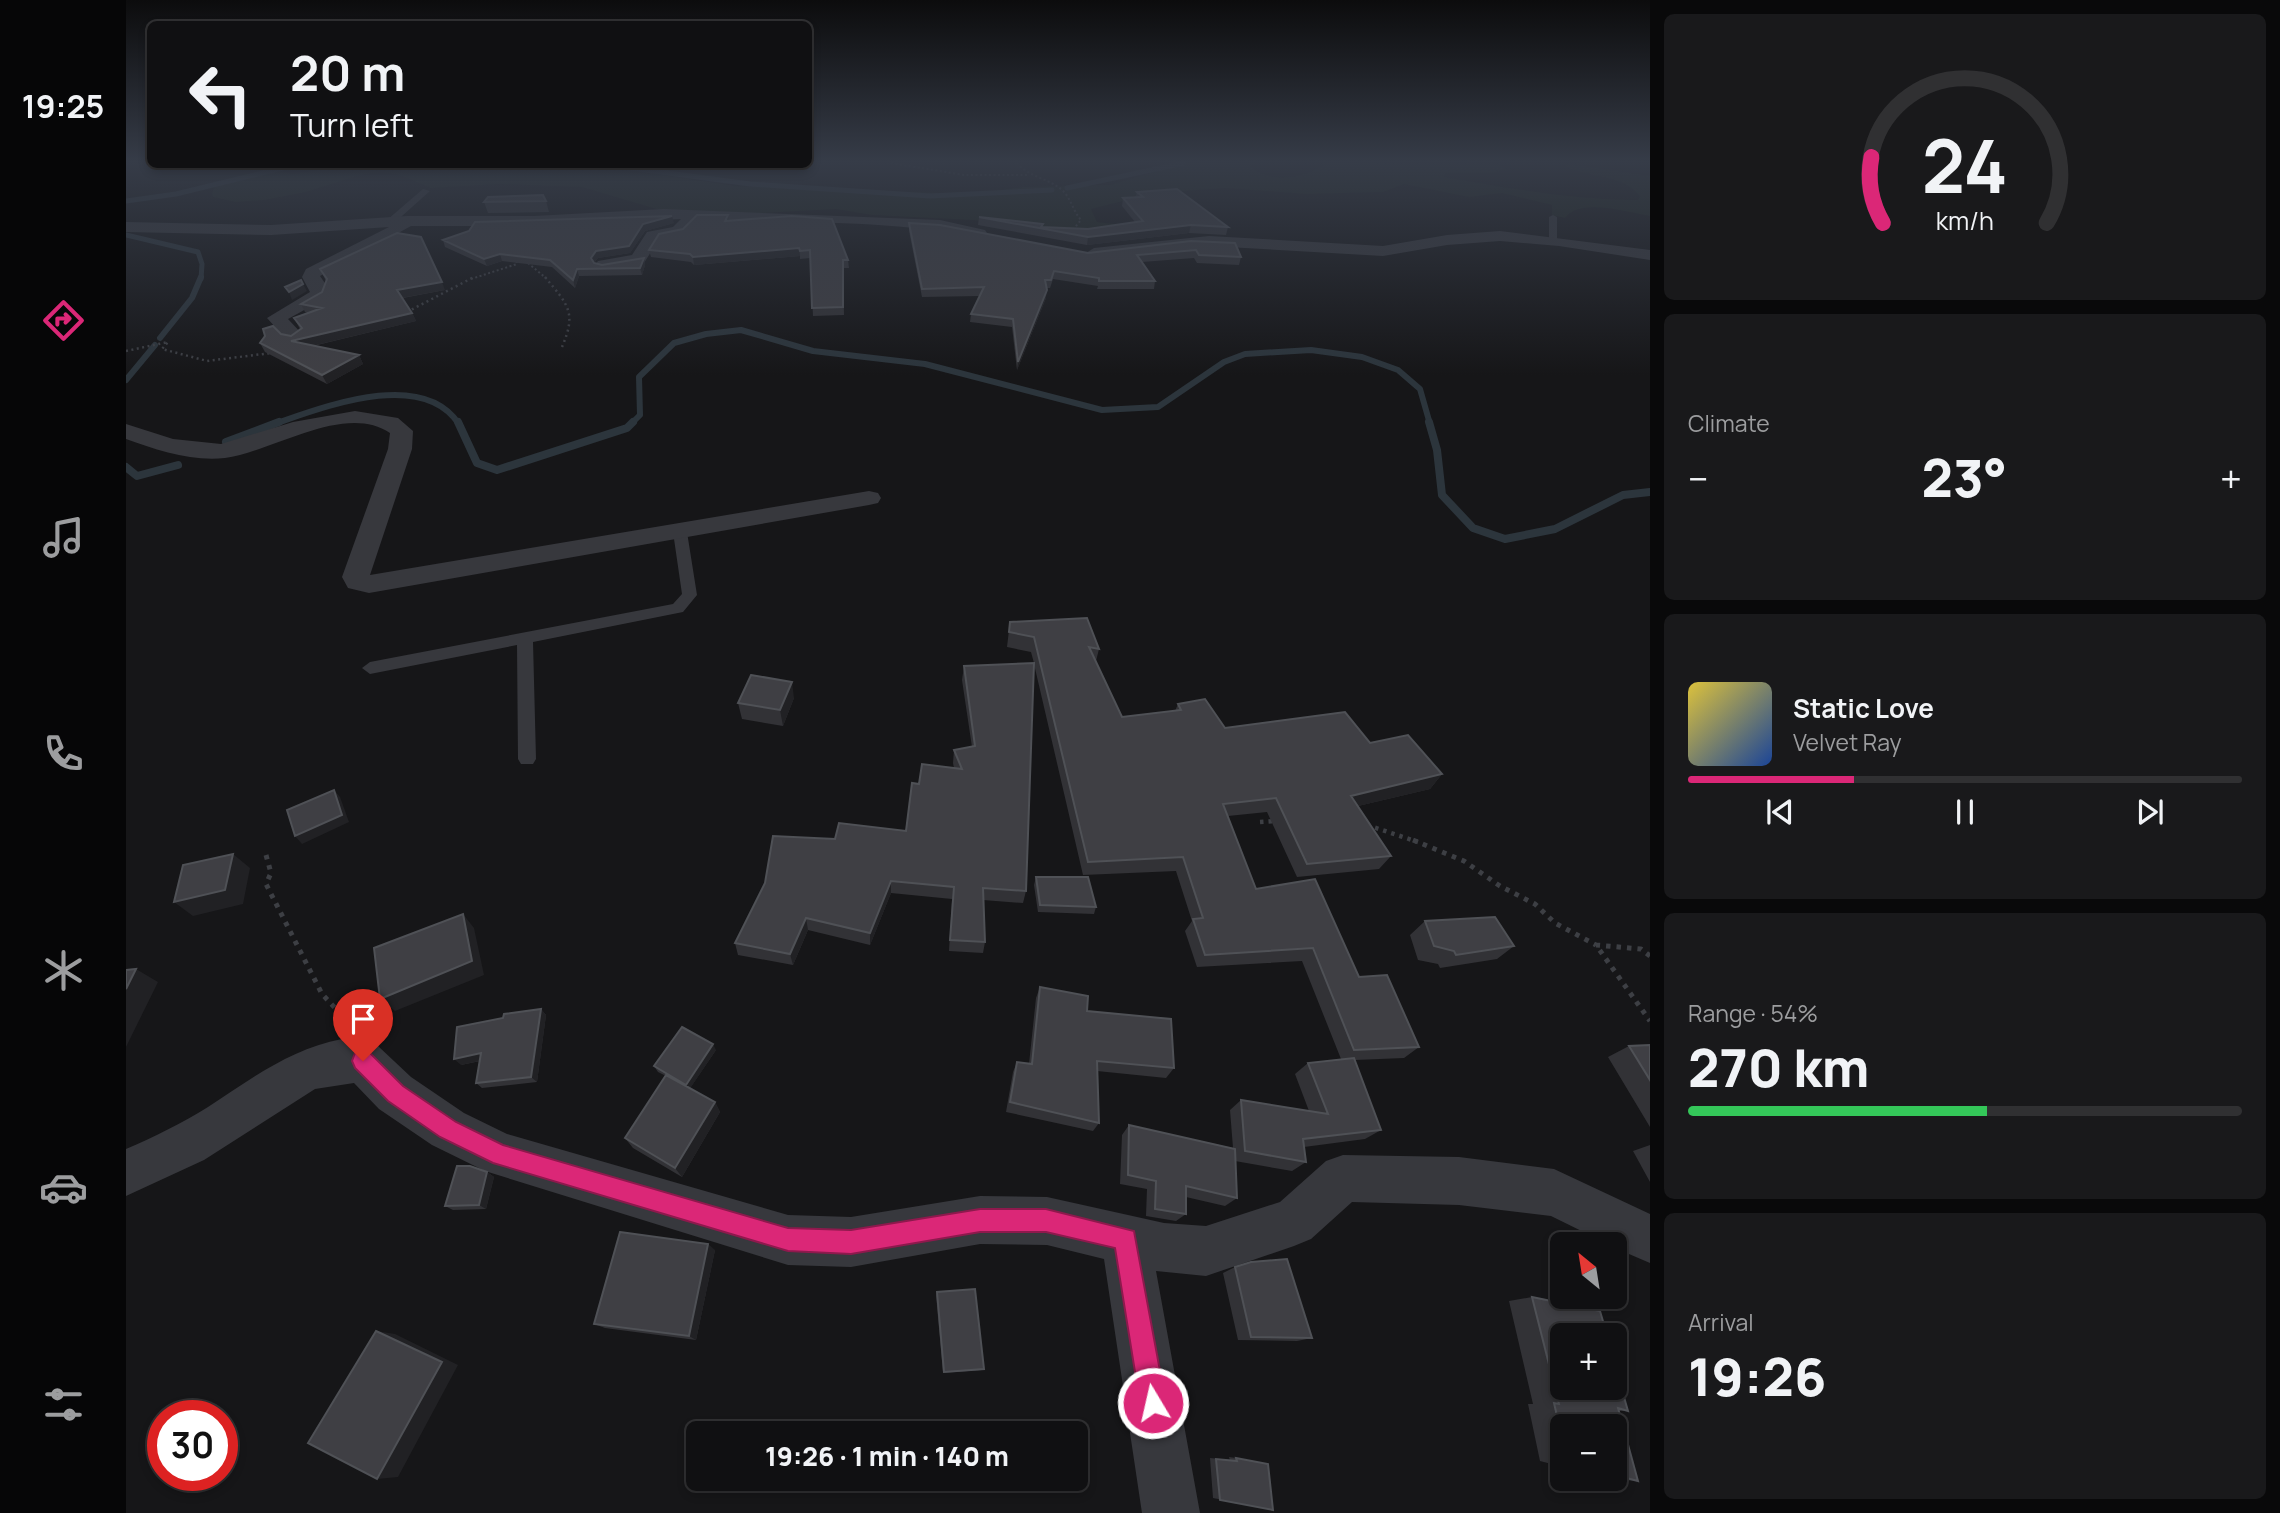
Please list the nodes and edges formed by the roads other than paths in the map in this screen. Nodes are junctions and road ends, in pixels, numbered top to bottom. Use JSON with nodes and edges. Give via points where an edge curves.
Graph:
{"nodes":[{"id":1,"x":389,"y":234,"type":"edge"},
{"id":2,"x":655,"y":234,"type":"edge"},
{"id":3,"x":976,"y":234,"type":"edge"},
{"id":4,"x":1553,"y":234,"type":"edge"},
{"id":5,"x":998,"y":238,"type":"edge"},
{"id":6,"x":1553,"y":240,"type":"junction"},
{"id":7,"x":1077,"y":253,"type":"edge"},
{"id":8,"x":1650,"y":255,"type":"edge"},
{"id":9,"x":604,"y":265,"type":"edge"},
{"id":10,"x":294,"y":336,"type":"edge"},
{"id":11,"x":126,"y":431,"type":"edge"},
{"id":12,"x":869,"y":498,"type":"dead end"},
{"id":13,"x":680,"y":532,"type":"junction"},
{"id":14,"x":525,"y":638,"type":"junction"},
{"id":15,"x":370,"y":668,"type":"dead end"},
{"id":16,"x":527,"y":759,"type":"dead end"},
{"id":17,"x":126,"y":1172,"type":"edge"},
{"id":18,"x":1126,"y":1239,"type":"junction"},
{"id":19,"x":1650,"y":1239,"type":"edge"},
{"id":20,"x":1171,"y":1513,"type":"edge"}],
"edges":[{"from":1,"to":10,"type":"street","via":[[312,273],[320,289],[318,295],[276,318]]},
{"from":2,"to":9,"type":"street","via":[[638,259]]},
{"from":3,"to":5,"type":"street"},
{"from":4,"to":6,"type":"lane"},
{"from":6,"to":7,"type":"street","via":[[1483,237],[1382,251],[1189,241]]},
{"from":6,"to":8,"type":"street"},
{"from":11,"to":13,"type":"street","via":[[154,442],[222,452],[309,425],[365,418],[396,423],[402,431],[400,449],[358,582],[369,584]]},
{"from":12,"to":13,"type":"street"},
{"from":13,"to":14,"type":"lane","via":[[690,595],[678,608]]},
{"from":14,"to":15,"type":"lane"},
{"from":14,"to":16,"type":"lane"},
{"from":17,"to":18,"type":"street","via":[[165,1156],[275,1085],[340,1059],[363,1061],[395,1093],[448,1129],[501,1155],[788,1240],[851,1242],[980,1220],[1046,1221]]},
{"from":18,"to":19,"type":"street","via":[[1206,1251],[1294,1222],[1343,1178],[1459,1181],[1554,1193]]},
{"from":18,"to":20,"type":"street"}]}
